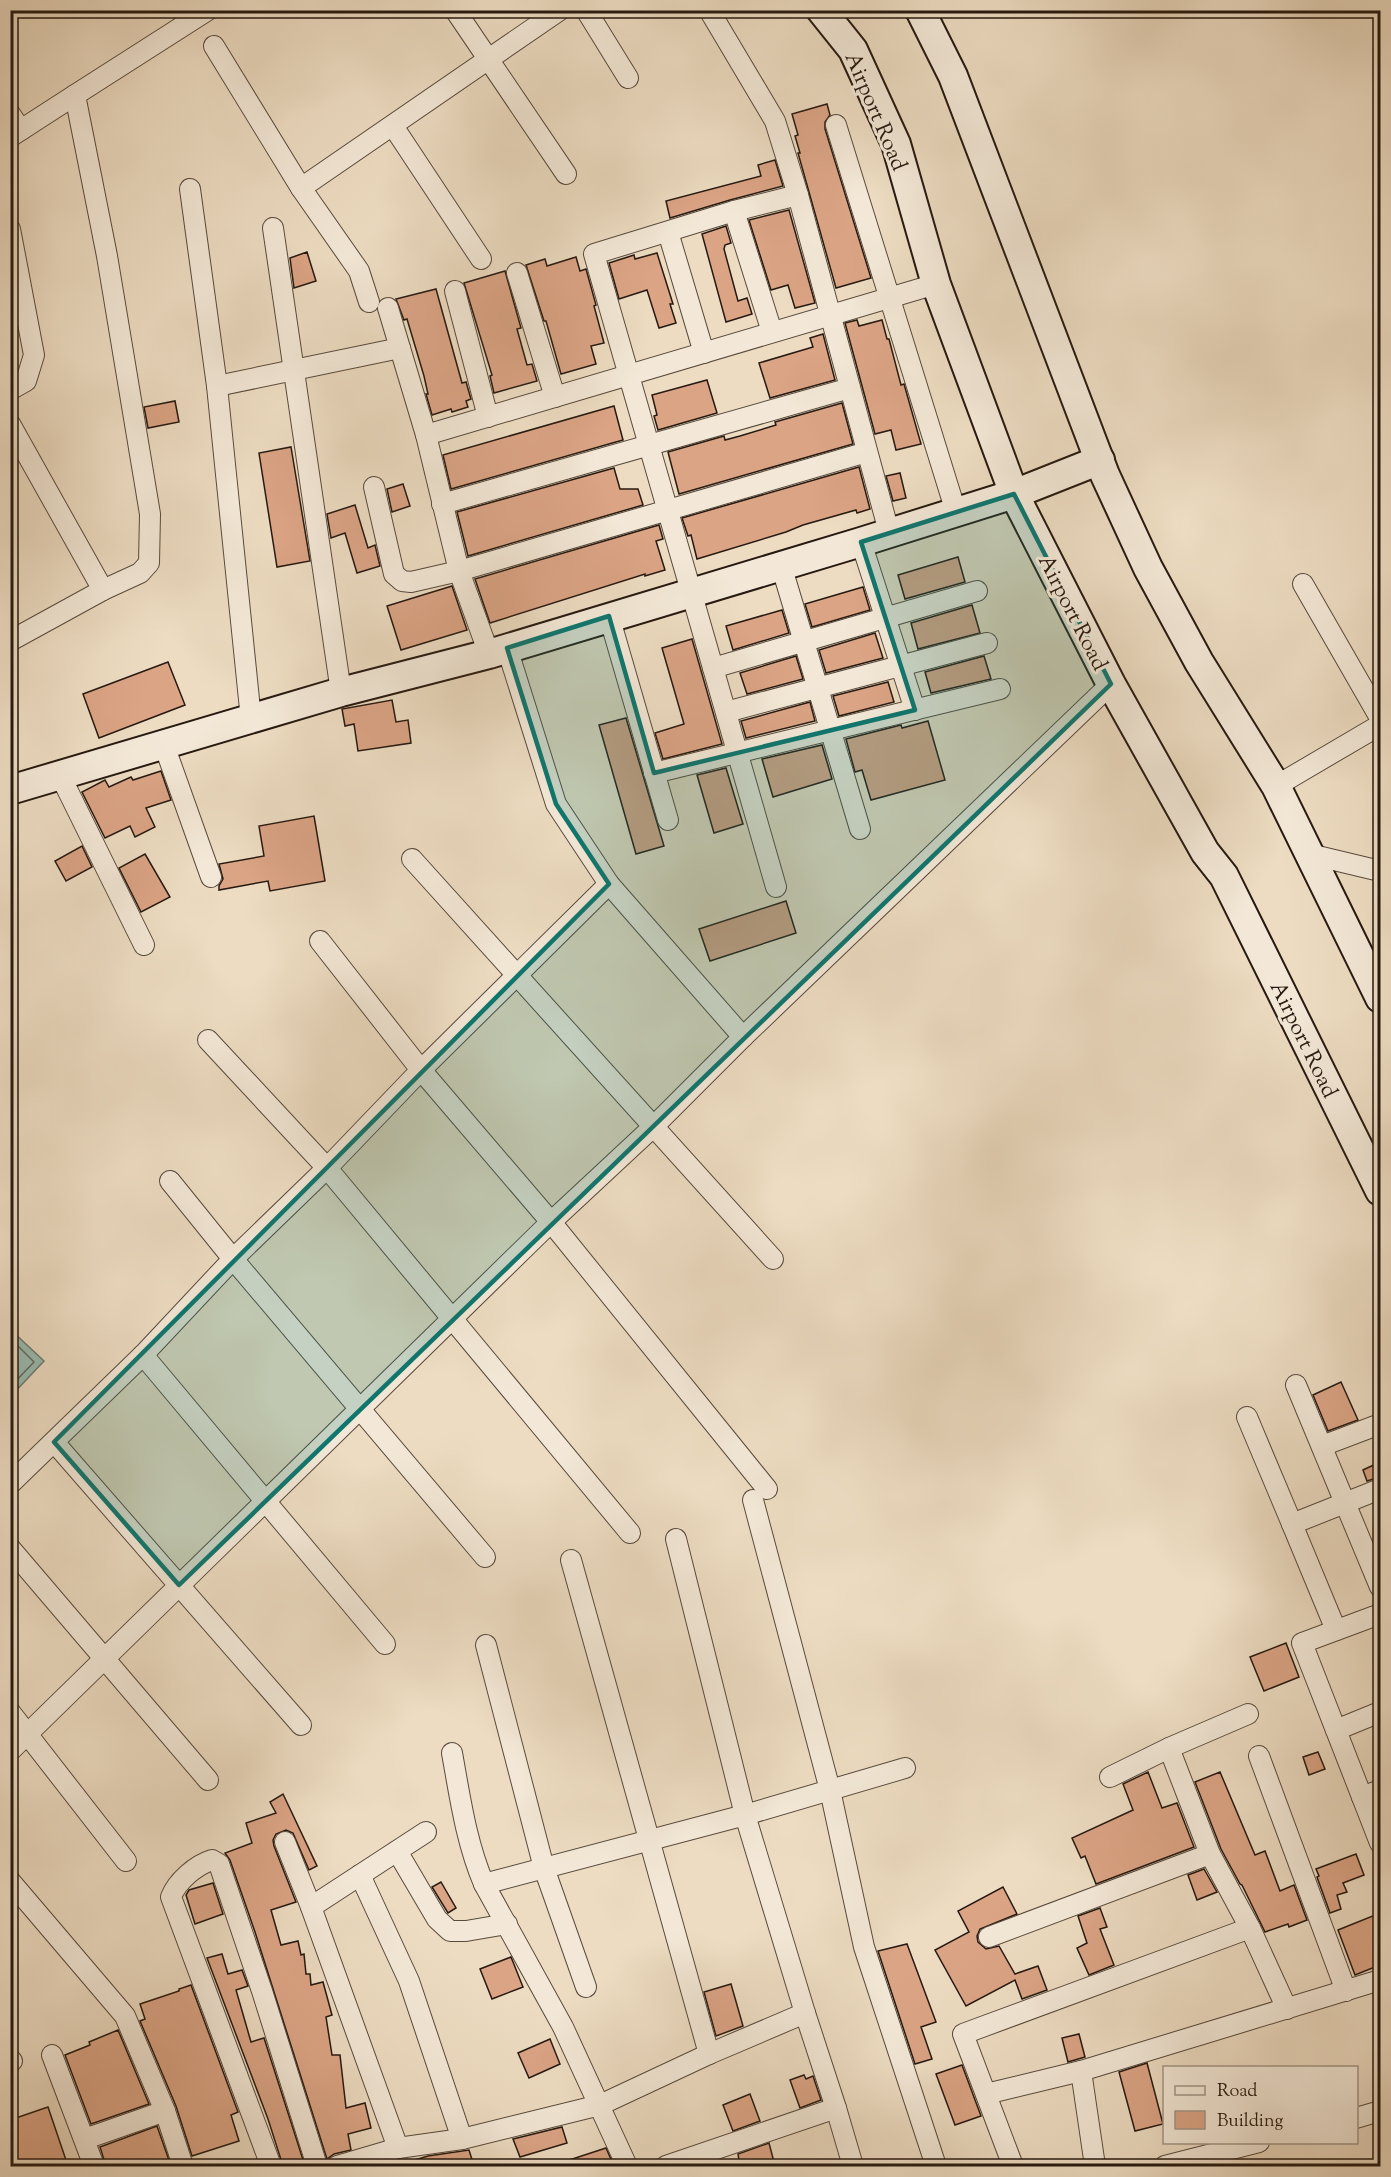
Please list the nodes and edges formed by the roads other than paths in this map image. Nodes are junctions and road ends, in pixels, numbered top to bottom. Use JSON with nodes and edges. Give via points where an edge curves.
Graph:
{"nodes":[{"id":1,"x":455,"y":10,"type":"edge"},
{"id":2,"x":560,"y":10,"type":"edge"},
{"id":3,"x":586,"y":10,"type":"edge"},
{"id":4,"x":709,"y":10,"type":"edge"},
{"id":5,"x":821,"y":10,"type":"edge"},
{"id":6,"x":920,"y":10,"type":"edge"},
{"id":7,"x":197,"y":13,"type":"edge"},
{"id":8,"x":214,"y":46,"type":"dead end"},
{"id":9,"x":490,"y":61,"type":"junction"},
{"id":10,"x":628,"y":78,"type":"dead end"},
{"id":11,"x":75,"y":95,"type":"junction"},
{"id":12,"x":836,"y":125,"type":"dead end"},
{"id":13,"x":393,"y":126,"type":"junction"},
{"id":14,"x":14,"y":127,"type":"edge"},
{"id":15,"x":566,"y":174,"type":"dead end"},
{"id":16,"x":302,"y":188,"type":"junction"},
{"id":17,"x":190,"y":189,"type":"dead end"},
{"id":18,"x":798,"y":195,"type":"junction"},
{"id":19,"x":734,"y":211,"type":"junction"},
{"id":20,"x":273,"y":228,"type":"dead end"},
{"id":21,"x":10,"y":229,"type":"edge"},
{"id":22,"x":668,"y":232,"type":"junction"},
{"id":23,"x":481,"y":259,"type":"dead end"},
{"id":24,"x":517,"y":273,"type":"dead end"},
{"id":25,"x":936,"y":284,"type":"junction"},
{"id":26,"x":454,"y":291,"type":"dead end"},
{"id":27,"x":889,"y":297,"type":"junction"},
{"id":28,"x":369,"y":302,"type":"dead end"},
{"id":29,"x":388,"y":308,"type":"dead end"},
{"id":30,"x":830,"y":315,"type":"junction"},
{"id":31,"x":772,"y":332,"type":"junction"},
{"id":32,"x":400,"y":348,"type":"junction"},
{"id":33,"x":704,"y":353,"type":"junction"},
{"id":34,"x":293,"y":371,"type":"junction"},
{"id":35,"x":629,"y":375,"type":"junction"},
{"id":36,"x":217,"y":386,"type":"junction"},
{"id":37,"x":850,"y":388,"type":"junction"},
{"id":38,"x":10,"y":390,"type":"edge"},
{"id":39,"x":555,"y":397,"type":"junction"},
{"id":40,"x":488,"y":417,"type":"junction"},
{"id":41,"x":10,"y":424,"type":"edge"},
{"id":42,"x":426,"y":435,"type":"junction"},
{"id":43,"x":649,"y":445,"type":"junction"},
{"id":44,"x":867,"y":452,"type":"junction"},
{"id":45,"x":1100,"y":460,"type":"junction"},
{"id":46,"x":374,"y":487,"type":"dead end"},
{"id":47,"x":1014,"y":494,"type":"junction"},
{"id":48,"x":442,"y":504,"type":"junction"},
{"id":49,"x":668,"y":510,"type":"junction"},
{"id":50,"x":956,"y":512,"type":"junction"},
{"id":51,"x":889,"y":532,"type":"junction"},
{"id":52,"x":861,"y":542,"type":"junction"},
{"id":53,"x":781,"y":565,"type":"junction"},
{"id":54,"x":459,"y":571,"type":"junction"},
{"id":55,"x":1303,"y":584,"type":"dead end"},
{"id":56,"x":103,"y":590,"type":"junction"},
{"id":57,"x":977,"y":591,"type":"dead end"},
{"id":58,"x":691,"y":592,"type":"junction"},
{"id":59,"x":609,"y":616,"type":"junction"},
{"id":60,"x":885,"y":618,"type":"junction"},
{"id":61,"x":10,"y":641,"type":"edge"},
{"id":62,"x":804,"y":641,"type":"junction"},
{"id":63,"x":987,"y":643,"type":"dead end"},
{"id":64,"x":498,"y":651,"type":"junction"},
{"id":65,"x":901,"y":666,"type":"junction"},
{"id":66,"x":713,"y":668,"type":"junction"},
{"id":67,"x":1111,"y":684,"type":"junction"},
{"id":68,"x":818,"y":688,"type":"junction"},
{"id":69,"x":1000,"y":689,"type":"dead end"},
{"id":70,"x":341,"y":692,"type":"junction"},
{"id":71,"x":915,"y":710,"type":"junction"},
{"id":72,"x":726,"y":712,"type":"junction"},
{"id":73,"x":1380,"y":718,"type":"edge"},
{"id":74,"x":251,"y":719,"type":"junction"},
{"id":75,"x":1380,"y":725,"type":"edge"},
{"id":76,"x":830,"y":730,"type":"junction"},
{"id":77,"x":164,"y":745,"type":"junction"},
{"id":78,"x":738,"y":753,"type":"junction"},
{"id":79,"x":654,"y":773,"type":"junction"},
{"id":80,"x":60,"y":775,"type":"junction"},
{"id":81,"x":1276,"y":786,"type":"junction"},
{"id":82,"x":10,"y":790,"type":"edge"},
{"id":83,"x":668,"y":820,"type":"dead end"},
{"id":84,"x":860,"y":829,"type":"dead end"},
{"id":85,"x":1309,"y":854,"type":"junction"},
{"id":86,"x":412,"y":859,"type":"dead end"},
{"id":87,"x":1380,"y":871,"type":"edge"},
{"id":88,"x":211,"y":877,"type":"dead end"},
{"id":89,"x":609,"y":884,"type":"junction"},
{"id":90,"x":776,"y":887,"type":"dead end"},
{"id":91,"x":320,"y":941,"type":"dead end"},
{"id":92,"x":144,"y":945,"type":"dead end"},
{"id":93,"x":516,"y":975,"type":"junction"},
{"id":94,"x":1380,"y":996,"type":"edge"},
{"id":95,"x":743,"y":1037,"type":"junction"},
{"id":96,"x":208,"y":1040,"type":"dead end"},
{"id":97,"x":421,"y":1070,"type":"junction"},
{"id":98,"x":653,"y":1126,"type":"junction"},
{"id":99,"x":327,"y":1168,"type":"junction"},
{"id":100,"x":170,"y":1181,"type":"dead end"},
{"id":101,"x":1380,"y":1191,"type":"edge"},
{"id":102,"x":551,"y":1222,"type":"junction"},
{"id":103,"x":233,"y":1259,"type":"junction"},
{"id":104,"x":773,"y":1259,"type":"dead end"},
{"id":105,"x":453,"y":1320,"type":"junction"},
{"id":106,"x":144,"y":1355,"type":"junction"},
{"id":107,"x":1296,"y":1385,"type":"dead end"},
{"id":108,"x":361,"y":1409,"type":"junction"},
{"id":109,"x":1247,"y":1416,"type":"dead end"},
{"id":110,"x":1380,"y":1424,"type":"edge"},
{"id":111,"x":54,"y":1442,"type":"junction"},
{"id":112,"x":1322,"y":1446,"type":"junction"},
{"id":113,"x":10,"y":1484,"type":"edge"},
{"id":114,"x":1380,"y":1489,"type":"edge"},
{"id":115,"x":265,"y":1502,"type":"junction"},
{"id":116,"x":1344,"y":1504,"type":"junction"},
{"id":117,"x":1292,"y":1524,"type":"junction"},
{"id":118,"x":630,"y":1533,"type":"dead end"},
{"id":119,"x":676,"y":1539,"type":"dead end"},
{"id":120,"x":10,"y":1548,"type":"edge"},
{"id":121,"x":485,"y":1557,"type":"dead end"},
{"id":122,"x":571,"y":1560,"type":"dead end"},
{"id":123,"x":179,"y":1585,"type":"junction"},
{"id":124,"x":1380,"y":1587,"type":"edge"},
{"id":125,"x":1380,"y":1614,"type":"edge"},
{"id":126,"x":1336,"y":1630,"type":"junction"},
{"id":127,"x":385,"y":1644,"type":"dead end"},
{"id":128,"x":486,"y":1646,"type":"dead end"},
{"id":129,"x":105,"y":1659,"type":"junction"},
{"id":130,"x":10,"y":1712,"type":"edge"},
{"id":131,"x":1380,"y":1712,"type":"edge"},
{"id":132,"x":1248,"y":1714,"type":"dead end"},
{"id":133,"x":301,"y":1725,"type":"dead end"},
{"id":134,"x":1336,"y":1730,"type":"junction"},
{"id":135,"x":29,"y":1735,"type":"junction"},
{"id":136,"x":1169,"y":1748,"type":"junction"},
{"id":137,"x":10,"y":1751,"type":"edge"},
{"id":138,"x":452,"y":1753,"type":"dead end"},
{"id":139,"x":1259,"y":1756,"type":"dead end"},
{"id":140,"x":905,"y":1768,"type":"dead end"},
{"id":141,"x":1110,"y":1777,"type":"dead end"},
{"id":142,"x":208,"y":1780,"type":"dead end"},
{"id":143,"x":830,"y":1790,"type":"junction"},
{"id":144,"x":1371,"y":1794,"type":"edge"},
{"id":145,"x":745,"y":1815,"type":"junction"},
{"id":146,"x":426,"y":1832,"type":"dead end"},
{"id":147,"x":649,"y":1841,"type":"junction"},
{"id":148,"x":285,"y":1842,"type":"dead end"},
{"id":149,"x":1380,"y":1843,"type":"edge"},
{"id":150,"x":397,"y":1851,"type":"junction"},
{"id":151,"x":1210,"y":1854,"type":"junction"},
{"id":152,"x":126,"y":1861,"type":"dead end"},
{"id":153,"x":544,"y":1868,"type":"junction"},
{"id":154,"x":360,"y":1875,"type":"junction"},
{"id":155,"x":10,"y":1881,"type":"edge"},
{"id":156,"x":484,"y":1884,"type":"junction"},
{"id":157,"x":311,"y":1906,"type":"junction"},
{"id":158,"x":507,"y":1924,"type":"junction"},
{"id":159,"x":1250,"y":1928,"type":"junction"},
{"id":160,"x":989,"y":1937,"type":"dead end"},
{"id":161,"x":1380,"y":1980,"type":"edge"},
{"id":162,"x":586,"y":1988,"type":"dead end"},
{"id":163,"x":1347,"y":1991,"type":"junction"},
{"id":164,"x":1287,"y":2009,"type":"junction"},
{"id":165,"x":806,"y":2013,"type":"junction"},
{"id":166,"x":708,"y":2054,"type":"junction"},
{"id":167,"x":52,"y":2055,"type":"dead end"},
{"id":168,"x":1081,"y":2071,"type":"junction"},
{"id":169,"x":986,"y":2094,"type":"junction"},
{"id":170,"x":600,"y":2105,"type":"junction"},
{"id":171,"x":836,"y":2108,"type":"junction"},
{"id":172,"x":165,"y":2110,"type":"junction"},
{"id":173,"x":1380,"y":2111,"type":"edge"},
{"id":174,"x":1358,"y":2117,"type":"edge"},
{"id":175,"x":85,"y":2139,"type":"junction"},
{"id":176,"x":462,"y":2139,"type":"junction"},
{"id":177,"x":1251,"y":2144,"type":"edge"},
{"id":178,"x":398,"y":2148,"type":"junction"},
{"id":179,"x":94,"y":2166,"type":"edge"},
{"id":180,"x":183,"y":2166,"type":"edge"},
{"id":181,"x":271,"y":2166,"type":"edge"},
{"id":182,"x":317,"y":2166,"type":"edge"},
{"id":183,"x":337,"y":2166,"type":"edge"},
{"id":184,"x":627,"y":2166,"type":"edge"},
{"id":185,"x":666,"y":2166,"type":"edge"},
{"id":186,"x":853,"y":2166,"type":"edge"},
{"id":187,"x":936,"y":2166,"type":"edge"},
{"id":188,"x":1013,"y":2166,"type":"edge"},
{"id":189,"x":1095,"y":2166,"type":"edge"},
{"id":190,"x":1165,"y":2166,"type":"edge"}],
"edges":[{"from":1,"to":9,"type":"street"},
{"from":2,"to":9,"type":"street"},
{"from":3,"to":10,"type":"street"},
{"from":4,"to":18,"type":"street","via":[[775,121]]},
{"from":5,"to":25,"type":"main road","name":"Airport Road","via":[[853,50],[896,144]]},
{"from":6,"to":45,"type":"main road","via":[[953,76]]},
{"from":7,"to":11,"type":"street"},
{"from":8,"to":16,"type":"street"},
{"from":9,"to":13,"type":"street"},
{"from":9,"to":15,"type":"street"},
{"from":11,"to":14,"type":"street"},
{"from":11,"to":56,"type":"street","via":[[107,256],[150,514],[149,563],[140,573]]},
{"from":12,"to":27,"type":"street"},
{"from":13,"to":16,"type":"street"},
{"from":13,"to":23,"type":"street"},
{"from":16,"to":28,"type":"street","via":[[359,271]]},
{"from":17,"to":36,"type":"street"},
{"from":18,"to":19,"type":"street"},
{"from":18,"to":30,"type":"street"},
{"from":19,"to":22,"type":"street"},
{"from":19,"to":31,"type":"street"},
{"from":20,"to":34,"type":"street"},
{"from":21,"to":38,"type":"street","via":[[34,355],[26,381]]},
{"from":22,"to":33,"type":"street"},
{"from":22,"to":35,"type":"street","via":[[594,254]]},
{"from":24,"to":39,"type":"street"},
{"from":25,"to":27,"type":"street"},
{"from":25,"to":47,"type":"main road","name":"Airport Road"},
{"from":26,"to":40,"type":"street"},
{"from":27,"to":30,"type":"street"},
{"from":27,"to":50,"type":"street"},
{"from":29,"to":32,"type":"street"},
{"from":30,"to":31,"type":"street"},
{"from":30,"to":37,"type":"street"},
{"from":31,"to":33,"type":"street"},
{"from":32,"to":34,"type":"street"},
{"from":32,"to":42,"type":"street"},
{"from":33,"to":35,"type":"street"},
{"from":34,"to":36,"type":"street"},
{"from":34,"to":70,"type":"street"},
{"from":35,"to":39,"type":"street"},
{"from":35,"to":43,"type":"street"},
{"from":36,"to":74,"type":"street"},
{"from":37,"to":43,"type":"street"},
{"from":37,"to":44,"type":"street"},
{"from":39,"to":40,"type":"street"},
{"from":40,"to":42,"type":"street"},
{"from":41,"to":56,"type":"street"},
{"from":42,"to":48,"type":"street"},
{"from":43,"to":48,"type":"street"},
{"from":43,"to":49,"type":"street"},
{"from":44,"to":49,"type":"street"},
{"from":44,"to":51,"type":"street"},
{"from":45,"to":47,"type":"main road"},
{"from":45,"to":81,"type":"main road","via":[[1148,568],[1193,652]]},
{"from":46,"to":54,"type":"street","via":[[394,574],[411,582]]},
{"from":47,"to":50,"type":"main road"},
{"from":47,"to":67,"type":"main road","name":"Airport Road"},
{"from":48,"to":54,"type":"street"},
{"from":49,"to":54,"type":"street"},
{"from":49,"to":58,"type":"street"},
{"from":50,"to":51,"type":"main road"},
{"from":51,"to":52,"type":"main road"},
{"from":52,"to":53,"type":"main road"},
{"from":52,"to":60,"type":"street"},
{"from":53,"to":58,"type":"main road"},
{"from":53,"to":62,"type":"street"},
{"from":54,"to":64,"type":"street"},
{"from":55,"to":73,"type":"street"},
{"from":56,"to":61,"type":"street"},
{"from":57,"to":60,"type":"street"},
{"from":58,"to":59,"type":"main road"},
{"from":58,"to":66,"type":"street"},
{"from":59,"to":64,"type":"main road"},
{"from":59,"to":79,"type":"street"},
{"from":60,"to":62,"type":"street"},
{"from":60,"to":65,"type":"street"},
{"from":62,"to":66,"type":"street"},
{"from":62,"to":68,"type":"street"},
{"from":63,"to":65,"type":"street"},
{"from":64,"to":70,"type":"main road"},
{"from":64,"to":89,"type":"street","via":[[556,804]]},
{"from":65,"to":68,"type":"street"},
{"from":65,"to":71,"type":"street"},
{"from":66,"to":72,"type":"street"},
{"from":67,"to":95,"type":"street"},
{"from":67,"to":101,"type":"main road","name":"Airport Road","via":[[1205,852],[1224,876]]},
{"from":68,"to":72,"type":"street"},
{"from":68,"to":76,"type":"street"},
{"from":69,"to":71,"type":"street"},
{"from":70,"to":74,"type":"main road"},
{"from":71,"to":76,"type":"street"},
{"from":72,"to":78,"type":"street"},
{"from":74,"to":77,"type":"main road"},
{"from":75,"to":81,"type":"street"},
{"from":76,"to":78,"type":"street"},
{"from":76,"to":84,"type":"street"},
{"from":77,"to":80,"type":"main road"},
{"from":77,"to":88,"type":"street"},
{"from":78,"to":79,"type":"street"},
{"from":78,"to":90,"type":"street"},
{"from":79,"to":83,"type":"street"},
{"from":80,"to":82,"type":"main road"},
{"from":80,"to":92,"type":"street"},
{"from":81,"to":85,"type":"main road"},
{"from":85,"to":87,"type":"street"},
{"from":85,"to":94,"type":"main road"},
{"from":86,"to":93,"type":"street"},
{"from":89,"to":93,"type":"street"},
{"from":89,"to":95,"type":"street"},
{"from":91,"to":97,"type":"street"},
{"from":93,"to":97,"type":"street"},
{"from":93,"to":98,"type":"street"},
{"from":95,"to":98,"type":"street"},
{"from":96,"to":99,"type":"street"},
{"from":97,"to":99,"type":"street"},
{"from":97,"to":102,"type":"street"},
{"from":98,"to":102,"type":"street"},
{"from":98,"to":104,"type":"street"},
{"from":99,"to":103,"type":"street"},
{"from":99,"to":105,"type":"street"},
{"from":100,"to":103,"type":"street"},
{"from":102,"to":105,"type":"street"},
{"from":102,"to":143,"type":"street","via":[[760,1495]]},
{"from":103,"to":106,"type":"street"},
{"from":103,"to":108,"type":"street"},
{"from":105,"to":108,"type":"street"},
{"from":105,"to":118,"type":"street"},
{"from":106,"to":111,"type":"street"},
{"from":106,"to":115,"type":"street"},
{"from":107,"to":112,"type":"street"},
{"from":108,"to":115,"type":"street"},
{"from":108,"to":121,"type":"street"},
{"from":109,"to":117,"type":"street"},
{"from":110,"to":112,"type":"street"},
{"from":111,"to":113,"type":"street"},
{"from":111,"to":123,"type":"street"},
{"from":112,"to":116,"type":"street"},
{"from":114,"to":116,"type":"street"},
{"from":115,"to":123,"type":"street"},
{"from":115,"to":127,"type":"street"},
{"from":116,"to":117,"type":"street"},
{"from":116,"to":124,"type":"street"},
{"from":117,"to":126,"type":"street"},
{"from":119,"to":145,"type":"street"},
{"from":120,"to":129,"type":"street"},
{"from":122,"to":147,"type":"street"},
{"from":123,"to":129,"type":"street"},
{"from":123,"to":133,"type":"street"},
{"from":125,"to":126,"type":"street"},
{"from":126,"to":134,"type":"street","via":[[1302,1643]]},
{"from":128,"to":153,"type":"street"},
{"from":129,"to":135,"type":"street"},
{"from":129,"to":142,"type":"street"},
{"from":130,"to":135,"type":"street"},
{"from":131,"to":134,"type":"street"},
{"from":132,"to":136,"type":"street"},
{"from":134,"to":144,"type":"street"},
{"from":135,"to":137,"type":"street"},
{"from":135,"to":152,"type":"street"},
{"from":136,"to":141,"type":"street"},
{"from":136,"to":151,"type":"street"},
{"from":138,"to":156,"type":"street","via":[[470,1848]]},
{"from":139,"to":163,"type":"street"},
{"from":140,"to":143,"type":"street"},
{"from":143,"to":145,"type":"street"},
{"from":143,"to":187,"type":"street","via":[[864,1947]]},
{"from":144,"to":149,"type":"street"},
{"from":145,"to":147,"type":"street"},
{"from":145,"to":165,"type":"street"},
{"from":146,"to":150,"type":"street"},
{"from":147,"to":153,"type":"street"},
{"from":147,"to":166,"type":"street"},
{"from":148,"to":157,"type":"street"},
{"from":150,"to":154,"type":"street"},
{"from":150,"to":158,"type":"street","via":[[437,1919],[450,1931]]},
{"from":151,"to":159,"type":"street"},
{"from":151,"to":160,"type":"street"},
{"from":153,"to":156,"type":"street"},
{"from":153,"to":162,"type":"street"},
{"from":154,"to":157,"type":"street"},
{"from":154,"to":176,"type":"street","via":[[409,1981]]},
{"from":155,"to":172,"type":"street","via":[[125,2016]]},
{"from":156,"to":158,"type":"street"},
{"from":157,"to":178,"type":"street"},
{"from":158,"to":170,"type":"street"},
{"from":159,"to":164,"type":"street"},
{"from":159,"to":169,"type":"street","via":[[963,2034]]},
{"from":161,"to":163,"type":"street"},
{"from":163,"to":164,"type":"street"},
{"from":164,"to":168,"type":"street"},
{"from":165,"to":166,"type":"street"},
{"from":165,"to":171,"type":"street"},
{"from":166,"to":170,"type":"street"},
{"from":167,"to":175,"type":"street"},
{"from":168,"to":169,"type":"street"},
{"from":168,"to":189,"type":"street"},
{"from":169,"to":188,"type":"street"},
{"from":170,"to":176,"type":"street"},
{"from":170,"to":184,"type":"street"},
{"from":171,"to":185,"type":"street"},
{"from":171,"to":186,"type":"street"},
{"from":172,"to":175,"type":"street"},
{"from":172,"to":180,"type":"street"},
{"from":173,"to":174,"type":"street"},
{"from":175,"to":179,"type":"street"},
{"from":176,"to":178,"type":"street"},
{"from":177,"to":190,"type":"street"},
{"from":178,"to":183,"type":"street"},
{"from":181,"to":182,"type":"street","via":[[171,1897],[175,1888],[203,1863],[212,1860],[219,1863]]}]}
